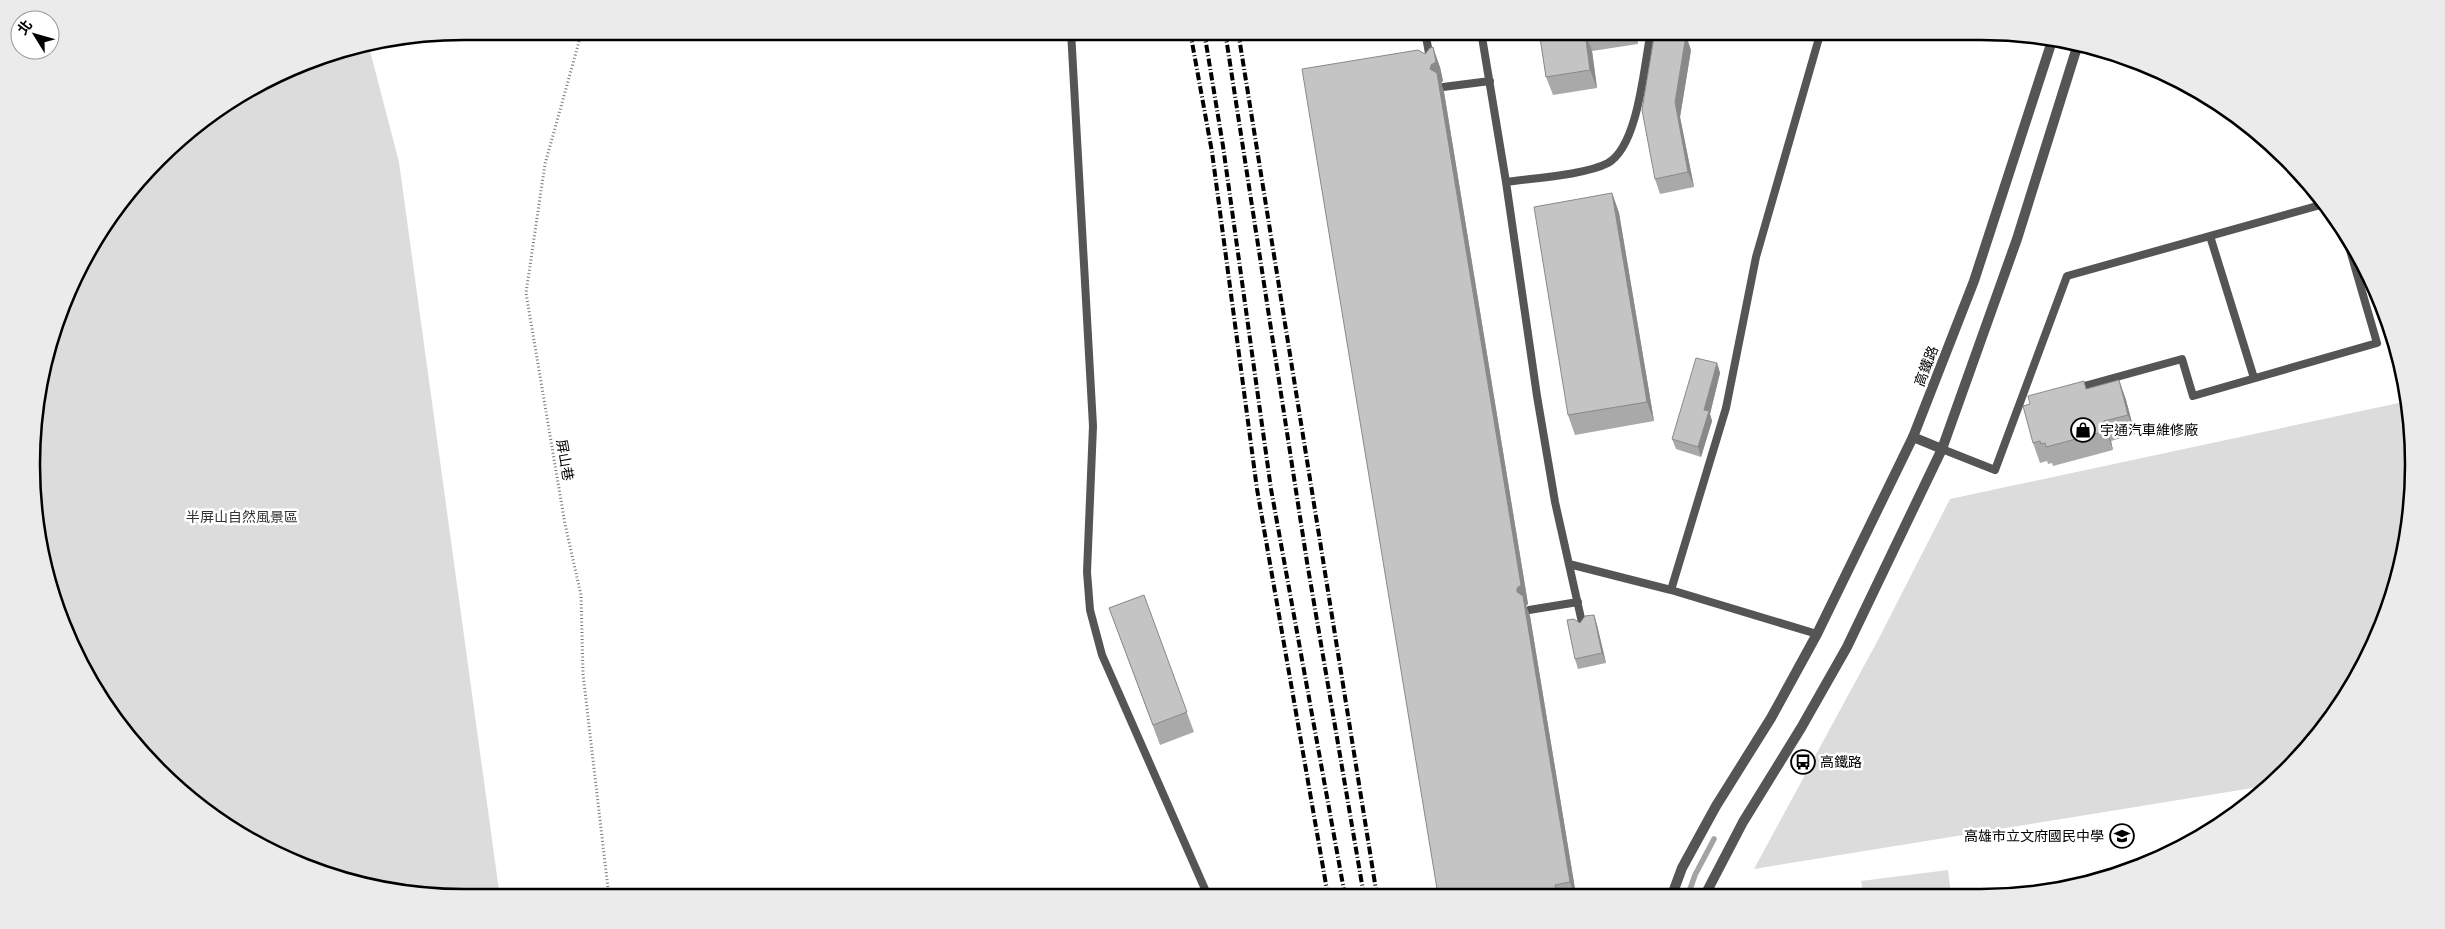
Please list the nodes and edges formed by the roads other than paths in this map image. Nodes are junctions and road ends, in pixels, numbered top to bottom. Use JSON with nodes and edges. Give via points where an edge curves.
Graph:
{"nodes":[{"id":1,"x":1072,"y":40,"type":"edge"},
{"id":2,"x":1426,"y":40,"type":"edge"},
{"id":3,"x":1483,"y":40,"type":"edge"},
{"id":4,"x":1649,"y":40,"type":"edge"},
{"id":5,"x":1818,"y":40,"type":"edge"},
{"id":6,"x":2050,"y":46,"type":"edge"},
{"id":7,"x":2076,"y":51,"type":"edge"},
{"id":8,"x":1431,"y":68,"type":"edge"},
{"id":9,"x":1490,"y":80,"type":"junction"},
{"id":10,"x":1444,"y":87,"type":"dead end"},
{"id":11,"x":1506,"y":182,"type":"junction"},
{"id":12,"x":2317,"y":206,"type":"edge"},
{"id":13,"x":2210,"y":236,"type":"junction"},
{"id":14,"x":2354,"y":263,"type":"edge"},
{"id":15,"x":2254,"y":378,"type":"junction"},
{"id":16,"x":2067,"y":391,"type":"edge"},
{"id":17,"x":2029,"y":401,"type":"edge"},
{"id":18,"x":2019,"y":404,"type":"junction"},
{"id":19,"x":1913,"y":437,"type":"junction"},
{"id":20,"x":1942,"y":449,"type":"junction"},
{"id":21,"x":1569,"y":564,"type":"junction"},
{"id":22,"x":1671,"y":590,"type":"junction"},
{"id":23,"x":1578,"y":602,"type":"junction"},
{"id":24,"x":1529,"y":610,"type":"dead end"},
{"id":25,"x":1583,"y":628,"type":"edge"},
{"id":26,"x":1816,"y":634,"type":"junction"},
{"id":27,"x":1205,"y":889,"type":"edge"},
{"id":28,"x":1674,"y":889,"type":"edge"},
{"id":29,"x":1708,"y":889,"type":"edge"}],
"edges":[{"from":1,"to":27,"type":"lane","via":[[1093,426],[1087,572],[1090,610],[1102,655]]},
{"from":2,"to":8,"type":"lane"},
{"from":3,"to":9,"type":"lane"},
{"from":4,"to":11,"type":"lane","via":[[1631,129],[1622,150],[1609,162],[1592,169]]},
{"from":5,"to":22,"type":"lane","via":[[1756,257],[1726,408]]},
{"from":6,"to":19,"type":"street","name":"高鐵路","via":[[1974,281]]},
{"from":7,"to":20,"type":"street","via":[[2017,239]]},
{"from":9,"to":10,"type":"lane"},
{"from":9,"to":11,"type":"lane"},
{"from":11,"to":21,"type":"lane","via":[[1537,396]]},
{"from":12,"to":13,"type":"lane"},
{"from":13,"to":15,"type":"lane"},
{"from":13,"to":18,"type":"lane","via":[[2067,276]]},
{"from":14,"to":15,"type":"lane","via":[[2377,343]]},
{"from":15,"to":16,"type":"lane","via":[[2193,396],[2182,359]]},
{"from":17,"to":18,"type":"lane"},
{"from":18,"to":20,"type":"lane","via":[[1995,470]]},
{"from":19,"to":20,"type":"street"},
{"from":19,"to":26,"type":"street","name":"高鐵路"},
{"from":20,"to":29,"type":"street","via":[[1847,647],[1743,822]]},
{"from":21,"to":22,"type":"lane"},
{"from":21,"to":23,"type":"lane"},
{"from":22,"to":26,"type":"lane"},
{"from":23,"to":24,"type":"lane"},
{"from":23,"to":25,"type":"lane"},
{"from":26,"to":28,"type":"street","name":"高鐵路","via":[[1771,718],[1712,814],[1682,868]]}]}
